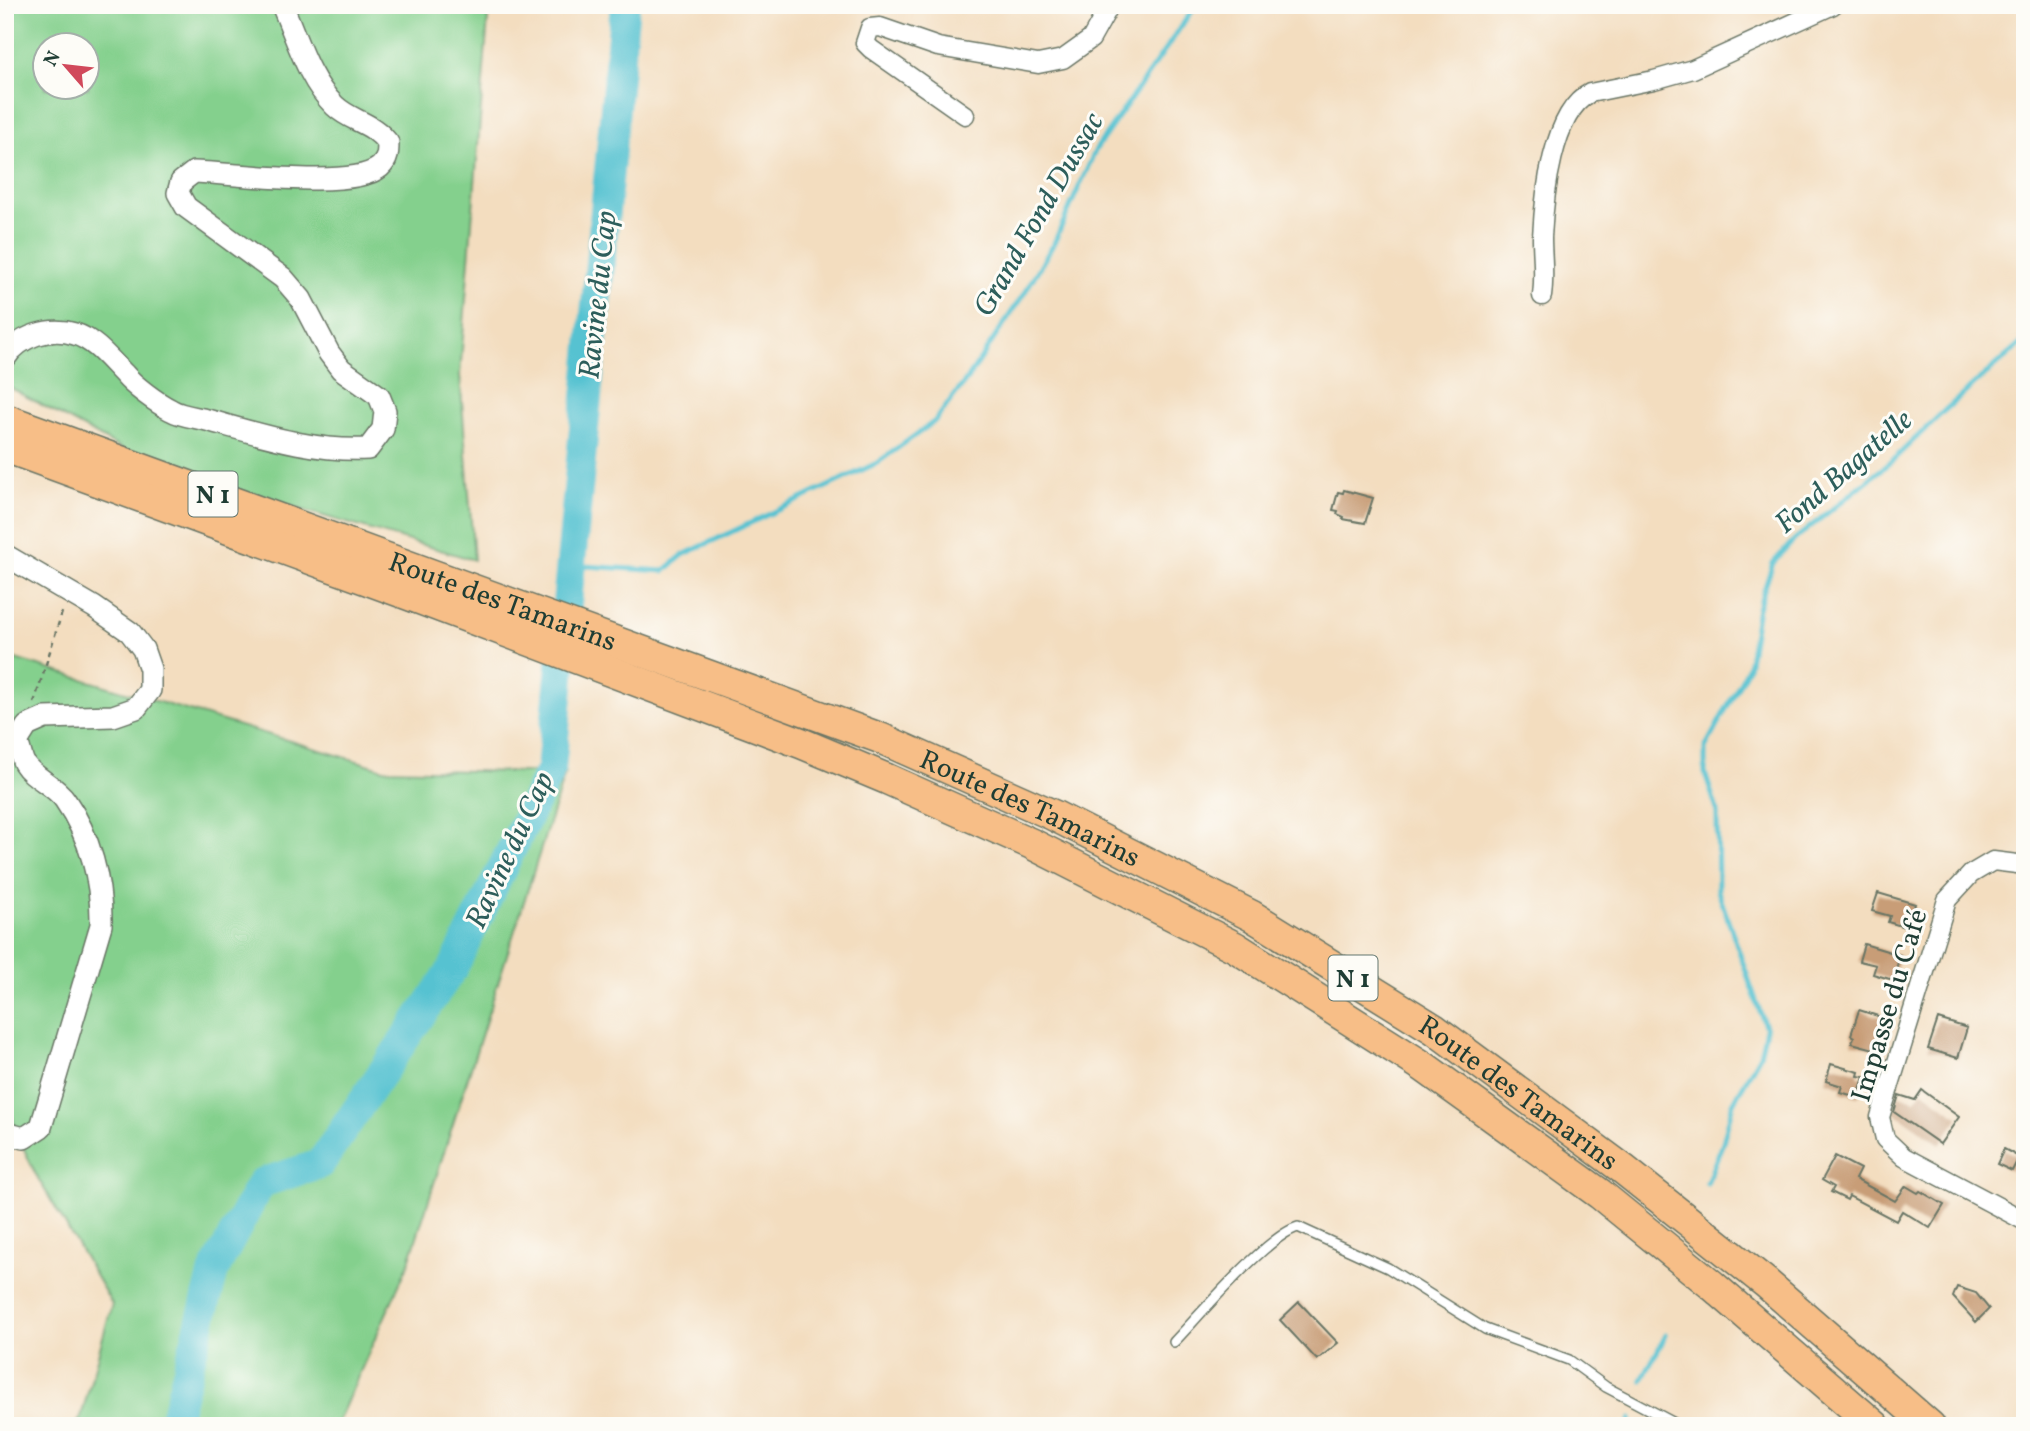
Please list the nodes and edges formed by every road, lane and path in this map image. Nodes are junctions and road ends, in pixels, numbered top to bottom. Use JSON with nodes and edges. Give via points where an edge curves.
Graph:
{"nodes":[{"id":1,"x":282,"y":5,"type":"edge"},
{"id":2,"x":1110,"y":5,"type":"edge"},
{"id":3,"x":1833,"y":5,"type":"edge"},
{"id":4,"x":965,"y":115,"type":"dead end"},
{"id":5,"x":1542,"y":296,"type":"dead end"},
{"id":6,"x":5,"y":358,"type":"edge"},
{"id":7,"x":6,"y":429,"type":"edge"},
{"id":8,"x":5,"y":555,"type":"edge"},
{"id":9,"x":414,"y":582,"type":"junction"},
{"id":10,"x":68,"y":592,"type":"junction"},
{"id":11,"x":27,"y":726,"type":"junction"},
{"id":12,"x":2025,"y":865,"type":"edge"},
{"id":13,"x":5,"y":1133,"type":"edge"},
{"id":14,"x":2025,"y":1221,"type":"edge"},
{"id":15,"x":1174,"y":1342,"type":"dead end"},
{"id":16,"x":1680,"y":1426,"type":"edge"},
{"id":17,"x":1875,"y":1426,"type":"edge"},
{"id":18,"x":1930,"y":1426,"type":"edge"}],
"edges":[{"from":1,"to":6,"type":"street","via":[[317,84],[337,108],[379,130],[388,143],[387,158],[379,168],[356,177],[304,179],[194,172],[181,182],[178,193],[186,207],[283,278],[301,299],[341,369],[379,396],[383,429],[368,449],[342,450],[265,437],[172,411],[77,334],[55,331],[31,336]]},
{"from":2,"to":4,"type":"street","via":[[1091,39],[1063,59],[1038,64],[938,47],[880,27],[870,28],[865,43],[871,49]]},
{"from":3,"to":5,"type":"street","via":[[1693,69],[1582,97],[1556,143],[1544,211]]},
{"from":7,"to":9,"type":"highway","name":"Route des Tamarins","number":"N 1"},
{"from":8,"to":10,"type":"street"},
{"from":9,"to":17,"type":"highway","name":"Route des Tamarins","number":"N 1","via":[[682,699],[887,779],[1032,844],[1235,947],[1424,1067],[1600,1194]]},
{"from":9,"to":18,"type":"highway","name":"Route des Tamarins","number":"N 1","via":[[692,669],[892,743],[1053,815],[1252,916],[1434,1029],[1623,1169],[1766,1283]]},
{"from":10,"to":11,"type":"path"},
{"from":10,"to":11,"type":"street","via":[[130,632],[150,668],[150,690],[136,708],[113,716],[45,718]]},
{"from":11,"to":13,"type":"street","via":[[18,742],[25,764],[64,798],[92,856],[102,897],[101,925],[41,1127],[24,1138]]},
{"from":12,"to":14,"type":"street","name":"Impasse du Café","via":[[1993,861],[1971,874],[1947,900],[1880,1117],[1885,1139],[1904,1157]]},
{"from":15,"to":16,"type":"lane","via":[[1277,1239],[1298,1227],[1388,1268],[1485,1329],[1569,1360],[1606,1387]]}]}
